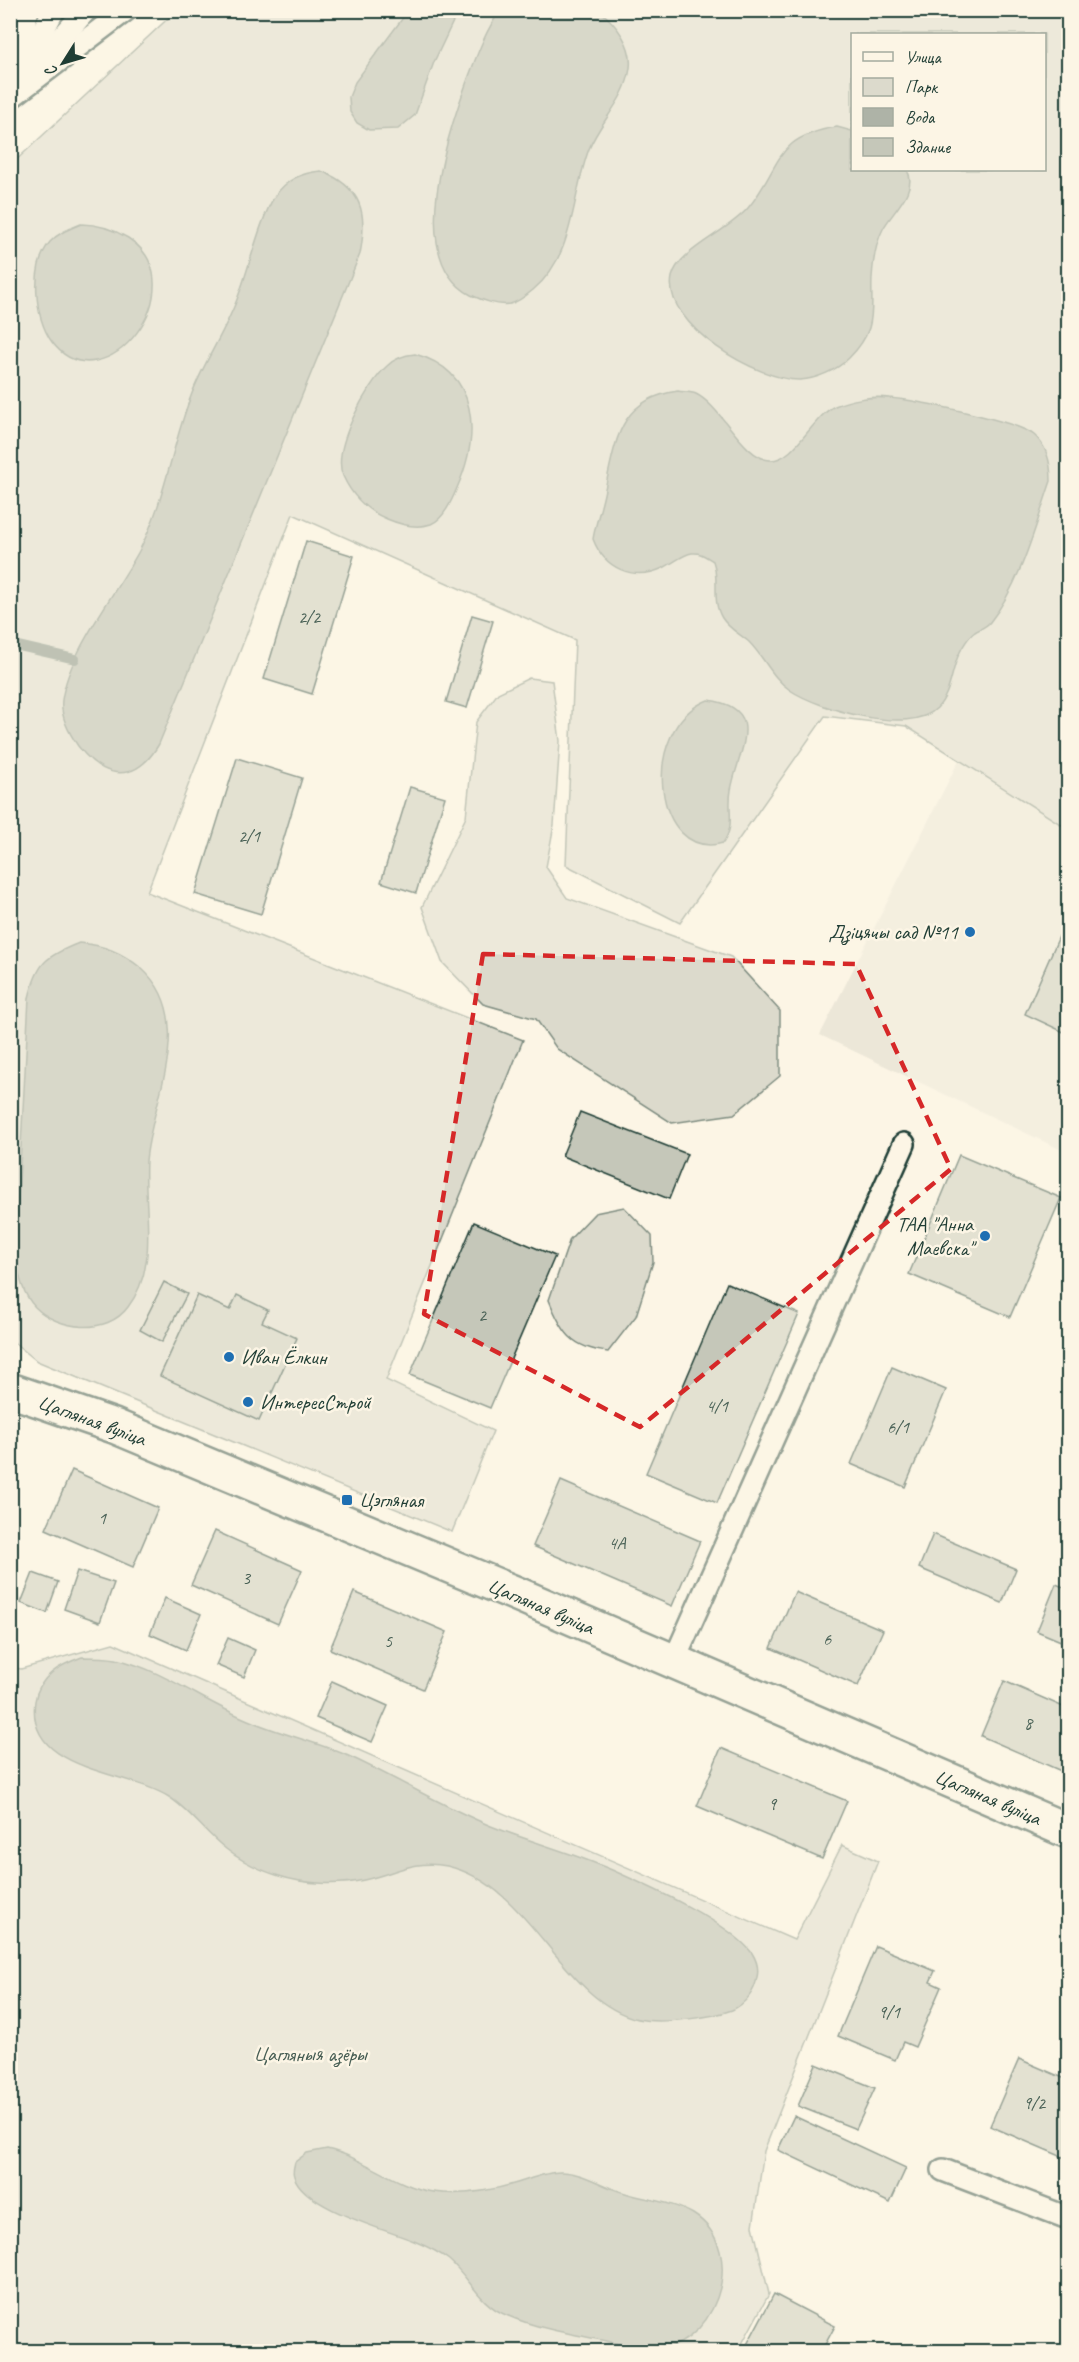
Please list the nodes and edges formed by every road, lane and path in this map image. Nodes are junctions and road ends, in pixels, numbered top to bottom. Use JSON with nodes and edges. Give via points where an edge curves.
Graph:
{"nodes":[{"id":1,"x":28,"y":10,"type":"edge"},
{"id":2,"x":54,"y":10,"type":"edge"},
{"id":3,"x":86,"y":10,"type":"edge"},
{"id":4,"x":126,"y":10,"type":"edge"},
{"id":5,"x":10,"y":76,"type":"edge"},
{"id":6,"x":10,"y":90,"type":"edge"},
{"id":7,"x":10,"y":97,"type":"edge"},
{"id":8,"x":904,"y":1144,"type":"dead end"},
{"id":9,"x":10,"y":1390,"type":"edge"},
{"id":10,"x":674,"y":1663,"type":"junction"},
{"id":11,"x":1068,"y":1832,"type":"edge"},
{"id":12,"x":943,"y":2170,"type":"dead end"},
{"id":13,"x":1068,"y":2218,"type":"edge"}],
"edges":[{"from":1,"to":5,"type":"lane"},
{"from":2,"to":6,"type":"lane"},
{"from":3,"to":7,"type":"lane"},
{"from":4,"to":7,"type":"lane"},
{"from":8,"to":10,"type":"lane"},
{"from":9,"to":10,"type":"street","name":"Цагляная вуліца","via":[[124,1431]]},
{"from":10,"to":11,"type":"street","name":"Цагляная вуліца"},
{"from":12,"to":13,"type":"lane"}]}
